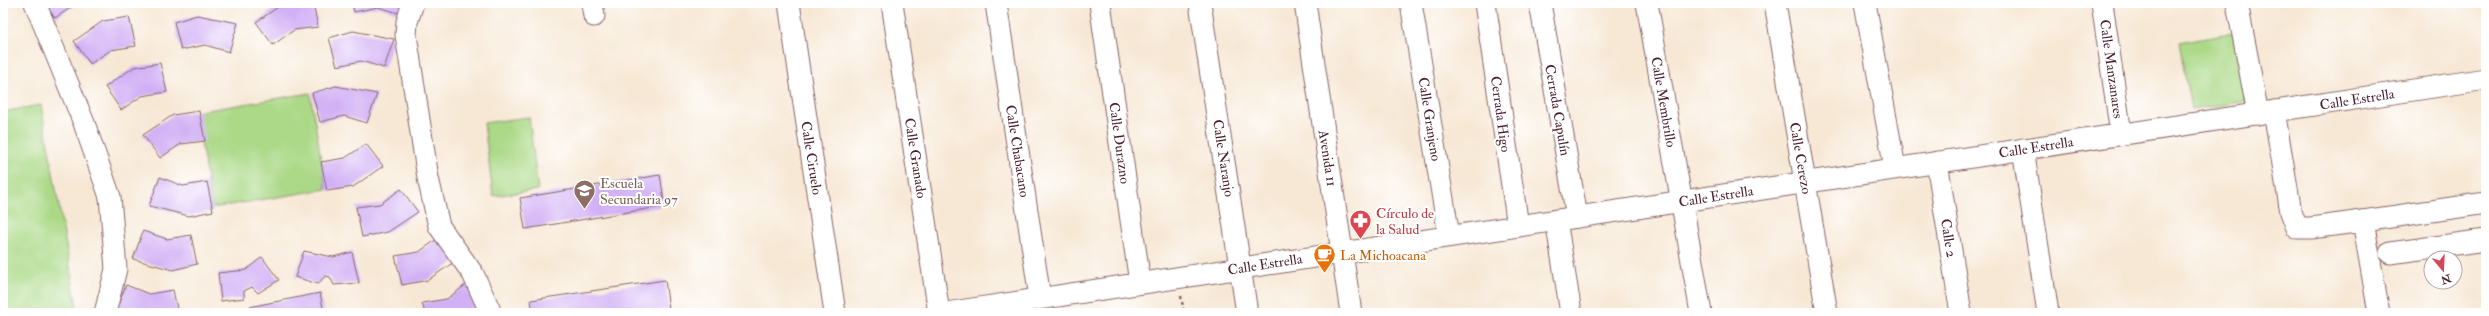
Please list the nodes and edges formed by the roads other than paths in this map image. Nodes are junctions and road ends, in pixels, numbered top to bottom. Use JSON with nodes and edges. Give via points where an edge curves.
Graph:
{"nodes":[{"id":1,"x":35,"y":3,"type":"edge"},
{"id":2,"x":413,"y":3,"type":"edge"},
{"id":3,"x":788,"y":3,"type":"edge"},
{"id":4,"x":892,"y":3,"type":"edge"},
{"id":5,"x":996,"y":3,"type":"edge"},
{"id":6,"x":1100,"y":3,"type":"edge"},
{"id":7,"x":1200,"y":3,"type":"edge"},
{"id":8,"x":1304,"y":3,"type":"edge"},
{"id":9,"x":1411,"y":3,"type":"edge"},
{"id":10,"x":1484,"y":3,"type":"edge"},
{"id":11,"x":1540,"y":3,"type":"edge"},
{"id":12,"x":1647,"y":3,"type":"edge"},
{"id":13,"x":1776,"y":3,"type":"edge"},
{"id":14,"x":1865,"y":3,"type":"edge"},
{"id":15,"x":2102,"y":3,"type":"edge"},
{"id":16,"x":2237,"y":3,"type":"edge"},
{"id":17,"x":2486,"y":79,"type":"edge"},
{"id":18,"x":2266,"y":112,"type":"junction"},
{"id":19,"x":2121,"y":134,"type":"junction"},
{"id":20,"x":2023,"y":149,"type":"junction"},
{"id":21,"x":1937,"y":162,"type":"junction"},
{"id":22,"x":1895,"y":168,"type":"junction"},
{"id":23,"x":1806,"y":182,"type":"junction"},
{"id":24,"x":1682,"y":201,"type":"junction"},
{"id":25,"x":2486,"y":203,"type":"edge"},
{"id":26,"x":1577,"y":217,"type":"junction"},
{"id":27,"x":1556,"y":220,"type":"junction"},
{"id":28,"x":2363,"y":221,"type":"junction"},
{"id":29,"x":1518,"y":226,"type":"junction"},
{"id":30,"x":1449,"y":236,"type":"junction"},
{"id":31,"x":2486,"y":240,"type":"edge"},
{"id":32,"x":1342,"y":252,"type":"junction"},
{"id":33,"x":2390,"y":253,"type":"dead end"},
{"id":34,"x":1241,"y":268,"type":"junction"},
{"id":35,"x":1140,"y":283,"type":"junction"},
{"id":36,"x":1040,"y":298,"type":"junction"},
{"id":37,"x":106,"y":313,"type":"edge"},
{"id":38,"x":491,"y":313,"type":"edge"},
{"id":39,"x":836,"y":313,"type":"edge"},
{"id":40,"x":939,"y":313,"type":"edge"},
{"id":41,"x":946,"y":313,"type":"edge"},
{"id":42,"x":1247,"y":313,"type":"edge"},
{"id":43,"x":1351,"y":313,"type":"edge"},
{"id":44,"x":1571,"y":313,"type":"edge"},
{"id":45,"x":1701,"y":313,"type":"edge"},
{"id":46,"x":1827,"y":313,"type":"edge"},
{"id":47,"x":1961,"y":313,"type":"edge"},
{"id":48,"x":2048,"y":313,"type":"edge"},
{"id":49,"x":2379,"y":313,"type":"edge"}],
"edges":[{"from":1,"to":37,"type":"street","via":[[84,123],[110,197],[116,269]]},
{"from":2,"to":38,"type":"street","via":[[406,35],[428,178],[439,226],[473,274]]},
{"from":3,"to":39,"type":"street","name":"Calle Ciruelo"},
{"from":4,"to":40,"type":"street","name":"Calle Granado"},
{"from":5,"to":36,"type":"street","name":"Calle Chabacano"},
{"from":6,"to":35,"type":"street","name":"Calle Durazno"},
{"from":7,"to":34,"type":"street","name":"Calle Naranjo"},
{"from":8,"to":32,"type":"street","name":"Avenida 11"},
{"from":9,"to":30,"type":"street","name":"Calle Granjeno"},
{"from":10,"to":29,"type":"street","name":"Cerrada Higo"},
{"from":11,"to":26,"type":"street","name":"Cerrada Capulín"},
{"from":12,"to":24,"type":"street","name":"Calle Membrillo"},
{"from":13,"to":23,"type":"street","name":"Calle Cerezo"},
{"from":14,"to":22,"type":"street"},
{"from":15,"to":19,"type":"street","name":"Calle Manzanares"},
{"from":16,"to":18,"type":"street"},
{"from":17,"to":18,"type":"street","name":"Calle Estrella"},
{"from":18,"to":19,"type":"street","name":"Calle Estrella"},
{"from":18,"to":28,"type":"street","via":[[2297,228]]},
{"from":19,"to":20,"type":"street","name":"Calle Estrella"},
{"from":20,"to":21,"type":"street","name":"Calle Estrella"},
{"from":20,"to":48,"type":"street"},
{"from":21,"to":22,"type":"street","name":"Calle Estrella"},
{"from":21,"to":47,"type":"street","name":"Calle 2"},
{"from":22,"to":23,"type":"street","name":"Calle Estrella"},
{"from":23,"to":24,"type":"street","name":"Calle Estrella"},
{"from":23,"to":46,"type":"street","name":"Calle Cerezo"},
{"from":24,"to":26,"type":"street","name":"Calle Estrella"},
{"from":24,"to":45,"type":"street","name":"Calle Membrillo"},
{"from":25,"to":28,"type":"street"},
{"from":26,"to":27,"type":"street","name":"Calle Estrella"},
{"from":27,"to":29,"type":"street","name":"Calle Estrella"},
{"from":27,"to":44,"type":"street"},
{"from":28,"to":49,"type":"street"},
{"from":29,"to":30,"type":"street","name":"Calle Estrella"},
{"from":30,"to":32,"type":"street","name":"Calle Estrella"},
{"from":31,"to":33,"type":"street"},
{"from":32,"to":34,"type":"street","name":"Calle Estrella"},
{"from":32,"to":43,"type":"street","name":"Avenida 11"},
{"from":34,"to":35,"type":"street","name":"Calle Estrella"},
{"from":34,"to":42,"type":"street","name":"Calle Naranjo"},
{"from":35,"to":36,"type":"street","name":"Calle Estrella"},
{"from":36,"to":41,"type":"street","name":"Calle Estrella"}]}
